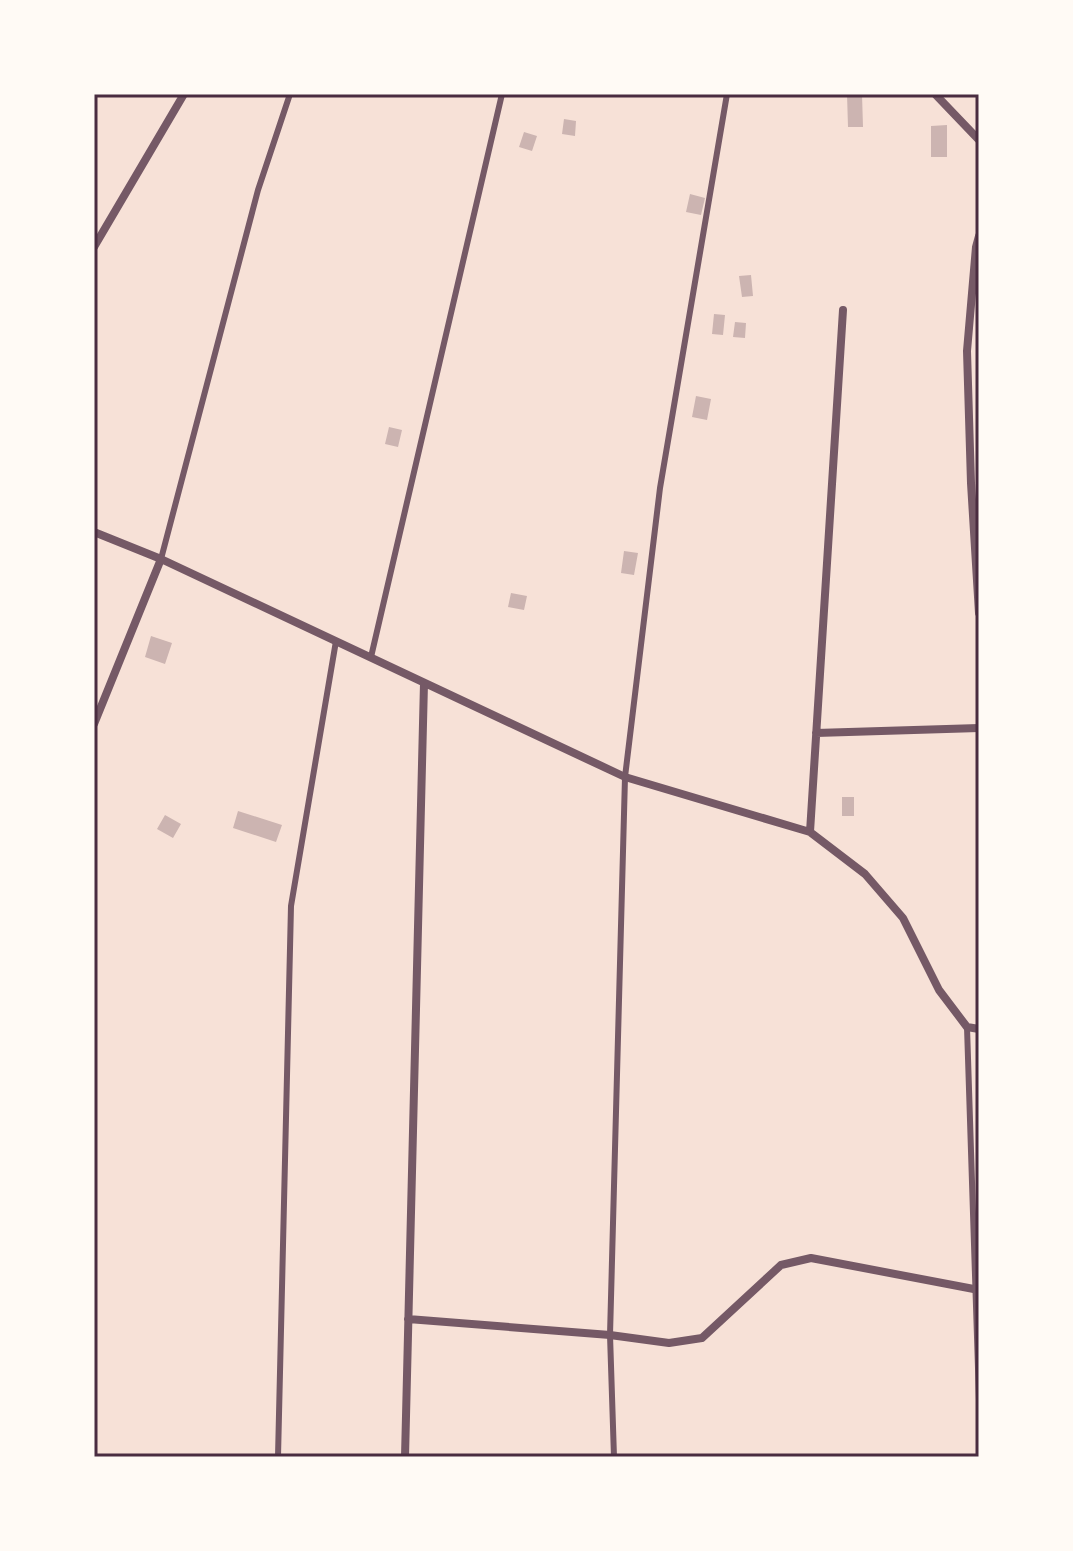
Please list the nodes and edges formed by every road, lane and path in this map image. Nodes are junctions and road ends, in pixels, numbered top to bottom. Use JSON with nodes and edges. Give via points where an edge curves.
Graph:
{"nodes":[{"id":1,"x":184,"y":94,"type":"edge"},
{"id":2,"x":290,"y":94,"type":"edge"},
{"id":3,"x":502,"y":94,"type":"edge"},
{"id":4,"x":727,"y":94,"type":"edge"},
{"id":5,"x":935,"y":94,"type":"edge"},
{"id":6,"x":979,"y":140,"type":"edge"},
{"id":7,"x":979,"y":236,"type":"edge"},
{"id":8,"x":94,"y":247,"type":"edge"},
{"id":9,"x":843,"y":310,"type":"dead end"},
{"id":10,"x":94,"y":532,"type":"edge"},
{"id":11,"x":161,"y":559,"type":"junction"},
{"id":12,"x":979,"y":613,"type":"edge"},
{"id":13,"x":336,"y":641,"type":"junction"},
{"id":14,"x":371,"y":657,"type":"junction"},
{"id":15,"x":424,"y":683,"type":"junction"},
{"id":16,"x":94,"y":724,"type":"edge"},
{"id":17,"x":979,"y":728,"type":"edge"},
{"id":18,"x":816,"y":733,"type":"junction"},
{"id":19,"x":625,"y":777,"type":"junction"},
{"id":20,"x":810,"y":832,"type":"junction"},
{"id":21,"x":967,"y":1027,"type":"junction"},
{"id":22,"x":979,"y":1029,"type":"edge"},
{"id":23,"x":978,"y":1290,"type":"edge"},
{"id":24,"x":408,"y":1319,"type":"junction"},
{"id":25,"x":610,"y":1335,"type":"junction"},
{"id":26,"x":979,"y":1399,"type":"edge"},
{"id":27,"x":278,"y":1457,"type":"edge"},
{"id":28,"x":405,"y":1457,"type":"edge"},
{"id":29,"x":614,"y":1457,"type":"edge"}],
"edges":[{"from":1,"to":8,"type":"street"},
{"from":2,"to":11,"type":"lane","via":[[258,190]]},
{"from":3,"to":14,"type":"lane"},
{"from":4,"to":19,"type":"lane","via":[[660,488]]},
{"from":5,"to":6,"type":"street"},
{"from":7,"to":12,"type":"street","via":[[967,351]]},
{"from":9,"to":18,"type":"street"},
{"from":10,"to":11,"type":"street"},
{"from":11,"to":13,"type":"street"},
{"from":11,"to":16,"type":"street"},
{"from":13,"to":14,"type":"street"},
{"from":13,"to":27,"type":"lane","via":[[291,906]]},
{"from":14,"to":15,"type":"street"},
{"from":15,"to":19,"type":"street"},
{"from":15,"to":24,"type":"street"},
{"from":17,"to":18,"type":"street"},
{"from":18,"to":20,"type":"street"},
{"from":19,"to":20,"type":"street"},
{"from":19,"to":25,"type":"lane"},
{"from":20,"to":21,"type":"street","via":[[865,874],[903,918],[939,990]]},
{"from":21,"to":22,"type":"street"},
{"from":21,"to":23,"type":"lane"},
{"from":23,"to":25,"type":"street","via":[[811,1258],[781,1265],[702,1338],[669,1343]]},
{"from":23,"to":26,"type":"lane"},
{"from":24,"to":25,"type":"street"},
{"from":24,"to":28,"type":"street"},
{"from":25,"to":29,"type":"lane"}]}
